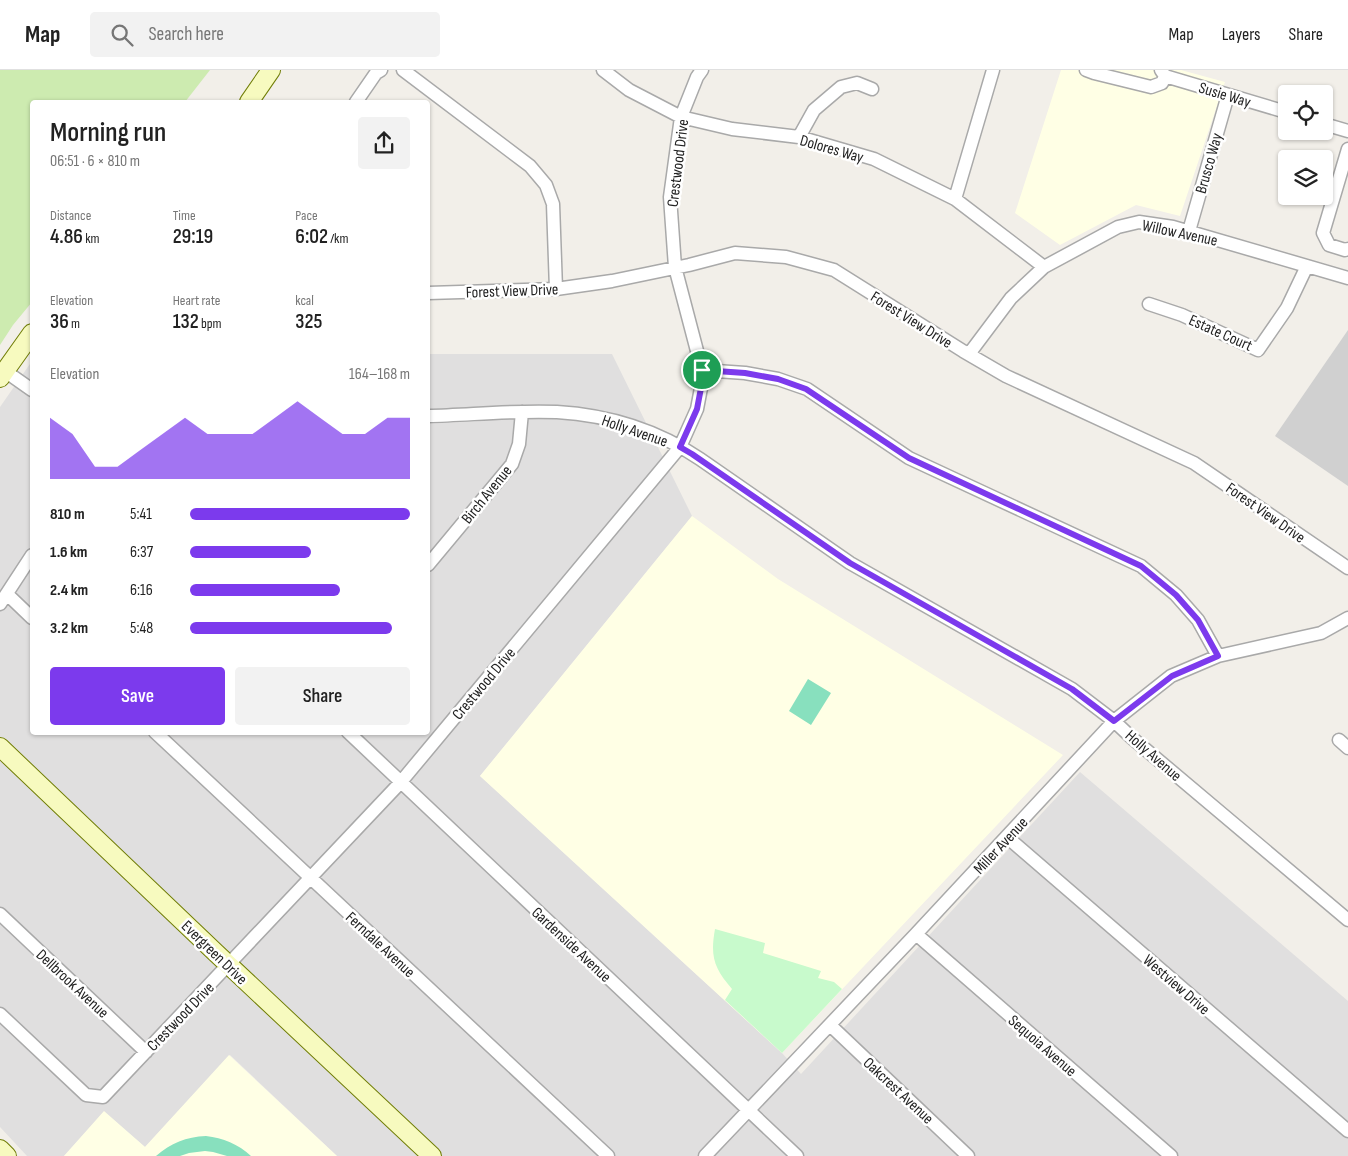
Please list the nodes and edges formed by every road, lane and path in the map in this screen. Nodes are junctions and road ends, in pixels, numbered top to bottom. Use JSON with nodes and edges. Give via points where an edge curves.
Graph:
{"nodes":[{"id":1,"x":271,"y":70,"type":"edge"},
{"id":2,"x":381,"y":70,"type":"edge"},
{"id":3,"x":404,"y":70,"type":"edge"},
{"id":4,"x":603,"y":70,"type":"edge"},
{"id":5,"x":702,"y":70,"type":"edge"},
{"id":6,"x":993,"y":70,"type":"edge"},
{"id":7,"x":1086,"y":70,"type":"edge"},
{"id":8,"x":1163,"y":73,"type":"edge"},
{"id":9,"x":872,"y":89,"type":"dead end"},
{"id":10,"x":1228,"y":95,"type":"junction"},
{"id":11,"x":250,"y":100,"type":"edge"},
{"id":12,"x":357,"y":100,"type":"edge"},
{"id":13,"x":1278,"y":110,"type":"edge"},
{"id":14,"x":681,"y":117,"type":"junction"},
{"id":15,"x":1333,"y":127,"type":"edge"},
{"id":16,"x":1348,"y":131,"type":"edge"},
{"id":17,"x":799,"y":137,"type":"junction"},
{"id":18,"x":1348,"y":149,"type":"edge"},
{"id":19,"x":955,"y":199,"type":"junction"},
{"id":20,"x":1189,"y":231,"type":"junction"},
{"id":21,"x":1348,"y":249,"type":"edge"},
{"id":22,"x":1307,"y":266,"type":"junction"},
{"id":23,"x":675,"y":267,"type":"junction"},
{"id":24,"x":1044,"y":267,"type":"junction"},
{"id":25,"x":1348,"y":278,"type":"edge"},
{"id":26,"x":556,"y":289,"type":"junction"},
{"id":27,"x":430,"y":293,"type":"edge"},
{"id":28,"x":1149,"y":304,"type":"dead end"},
{"id":29,"x":30,"y":336,"type":"edge"},
{"id":30,"x":969,"y":354,"type":"junction"},
{"id":31,"x":702,"y":370,"type":"junction"},
{"id":32,"x":2,"y":375,"type":"edge"},
{"id":33,"x":30,"y":389,"type":"edge"},
{"id":34,"x":522,"y":412,"type":"junction"},
{"id":35,"x":430,"y":416,"type":"edge"},
{"id":36,"x":680,"y":447,"type":"junction"},
{"id":37,"x":30,"y":558,"type":"edge"},
{"id":38,"x":430,"y":563,"type":"edge"},
{"id":39,"x":1348,"y":568,"type":"edge"},
{"id":40,"x":4,"y":599,"type":"edge"},
{"id":41,"x":30,"y":617,"type":"edge"},
{"id":42,"x":1348,"y":618,"type":"edge"},
{"id":43,"x":1218,"y":656,"type":"junction"},
{"id":44,"x":1114,"y":721,"type":"junction"},
{"id":45,"x":158,"y":735,"type":"edge"},
{"id":46,"x":351,"y":735,"type":"edge"},
{"id":47,"x":0,"y":747,"type":"edge"},
{"id":48,"x":400,"y":783,"type":"junction"},
{"id":49,"x":1007,"y":837,"type":"junction"},
{"id":50,"x":310,"y":878,"type":"junction"},
{"id":51,"x":0,"y":914,"type":"edge"},
{"id":52,"x":1348,"y":920,"type":"edge"},
{"id":53,"x":916,"y":934,"type":"junction"},
{"id":54,"x":229,"y":965,"type":"junction"},
{"id":55,"x":0,"y":1014,"type":"edge"},
{"id":56,"x":830,"y":1025,"type":"junction"},
{"id":57,"x":146,"y":1052,"type":"junction"},
{"id":58,"x":748,"y":1110,"type":"junction"},
{"id":59,"x":1348,"y":1131,"type":"edge"},
{"id":60,"x":0,"y":1149,"type":"edge"},
{"id":61,"x":7,"y":1156,"type":"edge"},
{"id":62,"x":432,"y":1156,"type":"edge"},
{"id":63,"x":608,"y":1156,"type":"edge"},
{"id":64,"x":705,"y":1156,"type":"edge"},
{"id":65,"x":797,"y":1156,"type":"edge"},
{"id":66,"x":968,"y":1156,"type":"edge"},
{"id":67,"x":1170,"y":1156,"type":"edge"}],
"edges":[{"from":1,"to":11,"type":"street"},
{"from":2,"to":12,"type":"street"},
{"from":3,"to":26,"type":"street","via":[[530,166],[546,185],[554,204]]},
{"from":4,"to":14,"type":"street","name":"Dolores Way","via":[[629,90]]},
{"from":5,"to":14,"type":"street","name":"Crestwood Drive"},
{"from":6,"to":19,"type":"street"},
{"from":7,"to":8,"type":"street","name":"Susie Way","via":[[1152,88],[1162,83]]},
{"from":8,"to":10,"type":"street","name":"Susie Way"},
{"from":9,"to":17,"type":"street","via":[[857,83],[841,87],[814,110]]},
{"from":10,"to":13,"type":"street","name":"Susie Way"},
{"from":10,"to":20,"type":"street","name":"Brusco Way"},
{"from":14,"to":17,"type":"street","name":"Dolores Way","via":[[732,129]]},
{"from":14,"to":23,"type":"street","name":"Crestwood Drive","via":[[670,197]]},
{"from":15,"to":16,"type":"street"},
{"from":17,"to":19,"type":"street","name":"Dolores Way","via":[[874,159]]},
{"from":18,"to":21,"type":"street","via":[[1324,233],[1329,245]]},
{"from":19,"to":24,"type":"street","name":"Dolores Way"},
{"from":20,"to":22,"type":"street","name":"Willow Avenue"},
{"from":20,"to":24,"type":"street","name":"Willow Avenue","via":[[1139,222],[1118,226]]},
{"from":22,"to":25,"type":"street","name":"Willow Avenue"},
{"from":22,"to":28,"type":"street","name":"Estate Court","via":[[1287,308],[1258,350],[1182,315]]},
{"from":23,"to":26,"type":"street","name":"Forest View Drive"},
{"from":23,"to":30,"type":"street","name":"Forest View Drive","via":[[735,253],[786,257],[834,270]]},
{"from":23,"to":31,"type":"street","name":"Crestwood Drive"},
{"from":24,"to":30,"type":"street","name":"Willow Avenue","via":[[1011,298]]},
{"from":26,"to":27,"type":"street","name":"Forest View Drive"},
{"from":29,"to":32,"type":"street"},
{"from":30,"to":39,"type":"street","name":"Forest View Drive","via":[[1006,376],[1194,463]]},
{"from":31,"to":36,"type":"street","name":"Crestwood Drive","via":[[697,409]]},
{"from":31,"to":43,"type":"street","via":[[778,379],[806,389],[909,458],[1141,566],[1176,595],[1198,620]]},
{"from":32,"to":33,"type":"street"},
{"from":34,"to":35,"type":"street","name":"Holly Avenue"},
{"from":34,"to":36,"type":"street","name":"Holly Avenue","via":[[570,413],[609,419]]},
{"from":34,"to":38,"type":"street","name":"Birch Avenue","via":[[519,444],[512,464]]},
{"from":36,"to":44,"type":"street","name":"Holly Avenue","via":[[843,559],[1072,689]]},
{"from":36,"to":48,"type":"street","name":"Crestwood Drive"},
{"from":37,"to":40,"type":"street"},
{"from":40,"to":41,"type":"street"},
{"from":42,"to":43,"type":"street","name":"Miller Avenue","via":[[1321,633]]},
{"from":43,"to":44,"type":"street","name":"Miller Avenue","via":[[1172,676]]},
{"from":44,"to":49,"type":"street","name":"Miller Avenue"},
{"from":44,"to":52,"type":"street","name":"Holly Avenue"},
{"from":45,"to":50,"type":"street","name":"Ferndale Avenue"},
{"from":46,"to":48,"type":"street","name":"Gardenside Avenue"},
{"from":47,"to":54,"type":"street","name":"Evergreen Drive"},
{"from":48,"to":50,"type":"street","name":"Crestwood Drive"},
{"from":48,"to":58,"type":"street","name":"Gardenside Avenue"},
{"from":49,"to":53,"type":"street","name":"Miller Avenue"},
{"from":49,"to":59,"type":"street","name":"Westview Drive"},
{"from":50,"to":54,"type":"street","name":"Crestwood Drive"},
{"from":50,"to":63,"type":"street","name":"Ferndale Avenue"},
{"from":51,"to":57,"type":"street","name":"Dellbrook Avenue"},
{"from":53,"to":56,"type":"street","name":"Miller Avenue"},
{"from":53,"to":67,"type":"street","name":"Sequoia Avenue"},
{"from":54,"to":57,"type":"street","name":"Crestwood Drive"},
{"from":54,"to":62,"type":"street","name":"Evergreen Drive"},
{"from":55,"to":57,"type":"street","name":"Crestwood Drive","via":[[86,1095],[103,1097]]},
{"from":56,"to":58,"type":"street","name":"Miller Avenue"},
{"from":56,"to":66,"type":"street","name":"Oakcrest Avenue"},
{"from":58,"to":64,"type":"street","name":"Miller Avenue"},
{"from":58,"to":65,"type":"street","name":"Gardenside Avenue"},
{"from":60,"to":61,"type":"street"}]}
